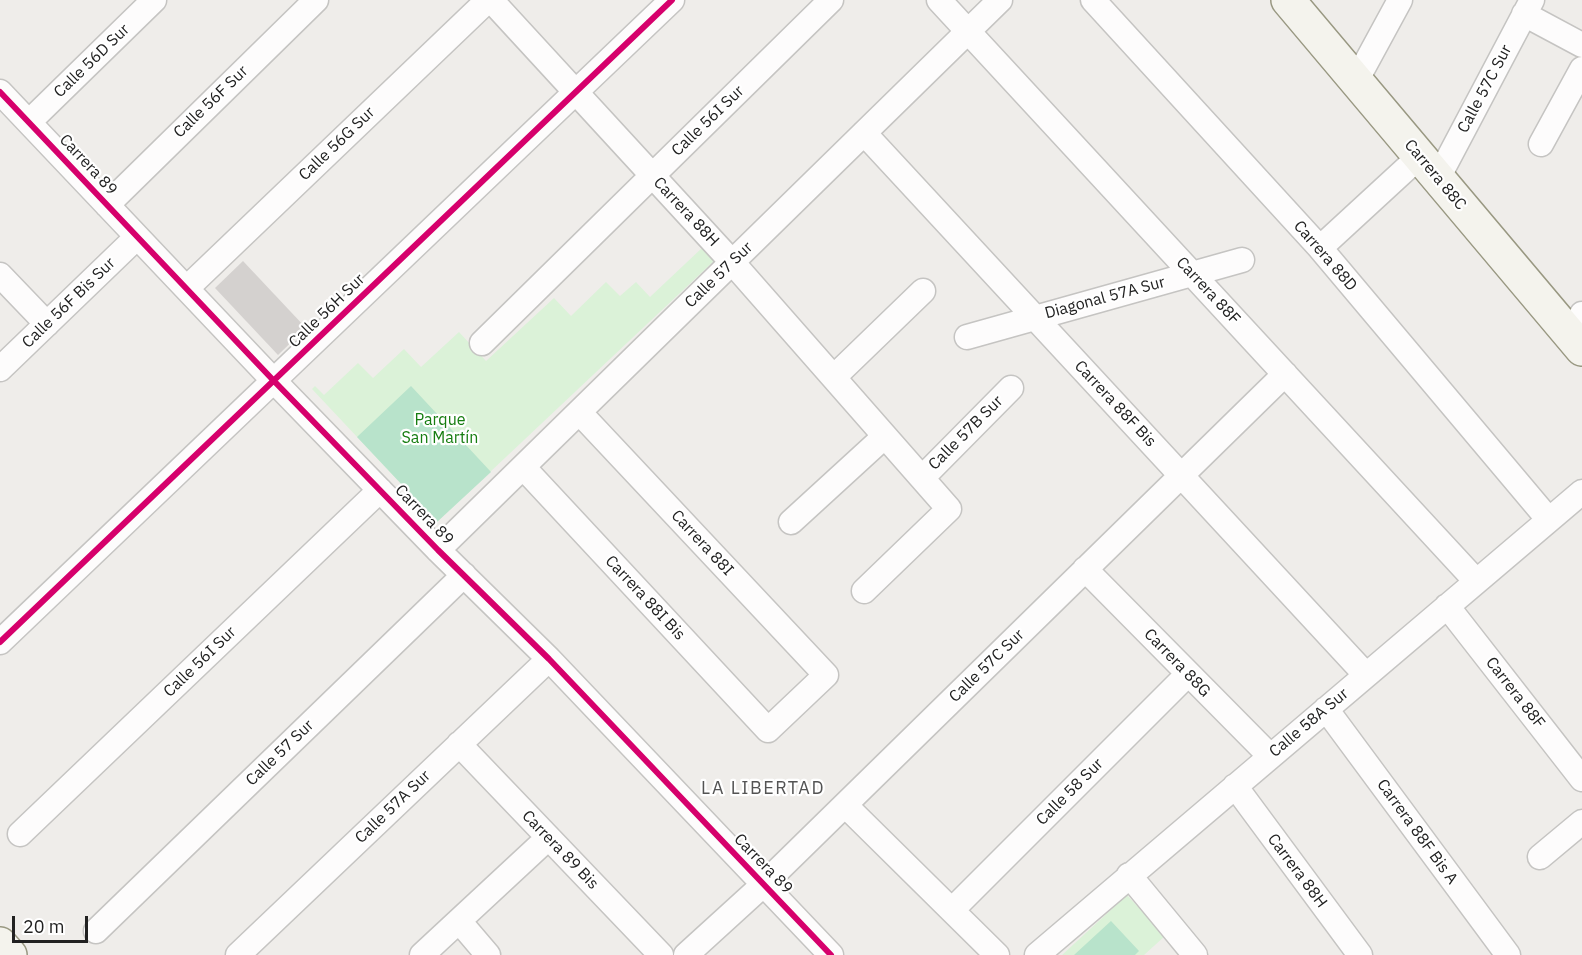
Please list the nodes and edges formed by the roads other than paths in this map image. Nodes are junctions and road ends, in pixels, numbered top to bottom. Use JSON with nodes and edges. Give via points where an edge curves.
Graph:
{"nodes":[{"id":1,"x":154,"y":0,"type":"edge"},
{"id":2,"x":316,"y":0,"type":"edge"},
{"id":3,"x":489,"y":0,"type":"edge"},
{"id":4,"x":672,"y":0,"type":"edge"},
{"id":5,"x":831,"y":0,"type":"edge"},
{"id":6,"x":939,"y":0,"type":"edge"},
{"id":7,"x":1000,"y":0,"type":"edge"},
{"id":8,"x":1092,"y":0,"type":"edge"},
{"id":9,"x":1288,"y":0,"type":"edge"},
{"id":10,"x":1400,"y":0,"type":"edge"},
{"id":11,"x":1528,"y":7,"type":"edge"},
{"id":12,"x":968,"y":31,"type":"junction"},
{"id":13,"x":1582,"y":45,"type":"edge"},
{"id":14,"x":1582,"y":69,"type":"edge"},
{"id":15,"x":1356,"y":81,"type":"junction"},
{"id":16,"x":0,"y":92,"type":"edge"},
{"id":17,"x":575,"y":93,"type":"junction"},
{"id":18,"x":29,"y":122,"type":"junction"},
{"id":19,"x":864,"y":133,"type":"junction"},
{"id":20,"x":1541,"y":144,"type":"dead end"},
{"id":21,"x":1429,"y":167,"type":"junction"},
{"id":22,"x":652,"y":175,"type":"junction"},
{"id":23,"x":107,"y":204,"type":"junction"},
{"id":24,"x":137,"y":237,"type":"junction"},
{"id":25,"x":1320,"y":248,"type":"junction"},
{"id":26,"x":1242,"y":260,"type":"dead end"},
{"id":27,"x":732,"y":262,"type":"junction"},
{"id":28,"x":1192,"y":274,"type":"junction"},
{"id":29,"x":0,"y":275,"type":"edge"},
{"id":30,"x":187,"y":288,"type":"junction"},
{"id":31,"x":923,"y":291,"type":"dead end"},
{"id":32,"x":1035,"y":318,"type":"junction"},
{"id":33,"x":47,"y":324,"type":"junction"},
{"id":34,"x":1578,"y":332,"type":"edge"},
{"id":35,"x":967,"y":337,"type":"dead end"},
{"id":36,"x":482,"y":343,"type":"dead end"},
{"id":37,"x":0,"y":369,"type":"edge"},
{"id":38,"x":1285,"y":374,"type":"junction"},
{"id":39,"x":834,"y":377,"type":"junction"},
{"id":40,"x":274,"y":381,"type":"junction"},
{"id":41,"x":1011,"y":388,"type":"dead end"},
{"id":42,"x":579,"y":412,"type":"junction"},
{"id":43,"x":885,"y":436,"type":"junction"},
{"id":44,"x":523,"y":467,"type":"junction"},
{"id":45,"x":1181,"y":476,"type":"junction"},
{"id":46,"x":922,"y":478,"type":"junction"},
{"id":47,"x":380,"y":490,"type":"junction"},
{"id":48,"x":1582,"y":492,"type":"edge"},
{"id":49,"x":1549,"y":519,"type":"junction"},
{"id":50,"x":791,"y":522,"type":"dead end"},
{"id":51,"x":438,"y":550,"type":"junction"},
{"id":52,"x":1085,"y":569,"type":"junction"},
{"id":53,"x":464,"y":575,"type":"junction"},
{"id":54,"x":1476,"y":581,"type":"junction"},
{"id":55,"x":864,"y":591,"type":"dead end"},
{"id":56,"x":1448,"y":606,"type":"junction"},
{"id":57,"x":0,"y":642,"type":"edge"},
{"id":58,"x":549,"y":658,"type":"junction"},
{"id":59,"x":1188,"y":674,"type":"junction"},
{"id":60,"x":1366,"y":675,"type":"junction"},
{"id":61,"x":1326,"y":709,"type":"junction"},
{"id":62,"x":768,"y":730,"type":"joint"},
{"id":63,"x":459,"y":744,"type":"junction"},
{"id":64,"x":1270,"y":756,"type":"junction"},
{"id":65,"x":1582,"y":779,"type":"edge"},
{"id":66,"x":1235,"y":786,"type":"junction"},
{"id":67,"x":845,"y":805,"type":"junction"},
{"id":68,"x":1582,"y":822,"type":"edge"},
{"id":69,"x":20,"y":834,"type":"dead end"},
{"id":70,"x":548,"y":838,"type":"junction"},
{"id":71,"x":1540,"y":857,"type":"dead end"},
{"id":72,"x":1129,"y":875,"type":"junction"},
{"id":73,"x":764,"y":884,"type":"junction"},
{"id":74,"x":952,"y":910,"type":"junction"},
{"id":75,"x":459,"y":921,"type":"junction"},
{"id":76,"x":96,"y":931,"type":"dead end"},
{"id":77,"x":0,"y":944,"type":"edge"},
{"id":78,"x":10,"y":955,"type":"edge"},
{"id":79,"x":238,"y":955,"type":"edge"},
{"id":80,"x":422,"y":955,"type":"edge"},
{"id":81,"x":488,"y":955,"type":"edge"},
{"id":82,"x":661,"y":955,"type":"edge"},
{"id":83,"x":686,"y":955,"type":"edge"},
{"id":84,"x":831,"y":955,"type":"edge"},
{"id":85,"x":997,"y":955,"type":"edge"},
{"id":86,"x":1037,"y":955,"type":"edge"},
{"id":87,"x":1195,"y":955,"type":"edge"},
{"id":88,"x":1360,"y":955,"type":"edge"},
{"id":89,"x":1508,"y":955,"type":"edge"}],
"edges":[{"from":1,"to":18,"type":"street","name":"Calle 56D Sur"},
{"from":2,"to":23,"type":"street","name":"Calle 56F Sur"},
{"from":3,"to":17,"type":"street","name":"Carrera 88H"},
{"from":3,"to":30,"type":"street","name":"Calle 56G Sur"},
{"from":4,"to":17,"type":"street","name":"Calle 56H Sur"},
{"from":5,"to":22,"type":"street","name":"Calle 56I Sur"},
{"from":6,"to":12,"type":"street","name":"Carrera 88F"},
{"from":7,"to":12,"type":"street","name":"Calle 57 Sur"},
{"from":8,"to":25,"type":"street","name":"Carrera 88D"},
{"from":9,"to":15,"type":"street","name":"Carrera 88C"},
{"from":10,"to":15,"type":"street"},
{"from":11,"to":13,"type":"street"},
{"from":11,"to":21,"type":"street","name":"Calle 57C Sur"},
{"from":12,"to":19,"type":"street","name":"Calle 57 Sur"},
{"from":12,"to":28,"type":"street","name":"Carrera 88F"},
{"from":14,"to":20,"type":"street"},
{"from":15,"to":21,"type":"street","name":"Carrera 88C"},
{"from":16,"to":18,"type":"street","name":"Carrera 89"},
{"from":17,"to":22,"type":"street","name":"Carrera 88H"},
{"from":17,"to":40,"type":"street","name":"Calle 56H Sur"},
{"from":18,"to":23,"type":"street","name":"Carrera 89"},
{"from":19,"to":27,"type":"street","name":"Calle 57 Sur"},
{"from":19,"to":32,"type":"street","name":"Carrera 88F Bis"},
{"from":21,"to":25,"type":"street","name":"Calle 57C Sur"},
{"from":21,"to":34,"type":"street","name":"Carrera 88C"},
{"from":22,"to":27,"type":"street","name":"Carrera 88H"},
{"from":22,"to":36,"type":"street","name":"Calle 56I Sur"},
{"from":23,"to":24,"type":"street","name":"Carrera 89"},
{"from":24,"to":30,"type":"street","name":"Carrera 89"},
{"from":24,"to":33,"type":"street","name":"Calle 56F Bis Sur"},
{"from":25,"to":49,"type":"street","name":"Carrera 88D"},
{"from":26,"to":28,"type":"street","name":"Diagonal 57A Sur"},
{"from":27,"to":39,"type":"street","name":"Carrera 88H"},
{"from":27,"to":42,"type":"street","name":"Calle 57 Sur"},
{"from":28,"to":32,"type":"street","name":"Diagonal 57A Sur"},
{"from":28,"to":38,"type":"street","name":"Carrera 88F"},
{"from":29,"to":33,"type":"street"},
{"from":30,"to":40,"type":"street","name":"Carrera 89"},
{"from":31,"to":39,"type":"street"},
{"from":32,"to":35,"type":"street","name":"Diagonal 57A Sur"},
{"from":32,"to":45,"type":"street","name":"Carrera 88F Bis"},
{"from":33,"to":37,"type":"street","name":"Calle 56F Bis Sur"},
{"from":38,"to":45,"type":"street","name":"Calle 57C Sur"},
{"from":38,"to":54,"type":"street","name":"Carrera 88F"},
{"from":39,"to":43,"type":"street","name":"Carrera 88H"},
{"from":40,"to":47,"type":"street","name":"Carrera 89"},
{"from":40,"to":57,"type":"street","name":"Calle 56H Sur"},
{"from":41,"to":46,"type":"street","name":"Calle 57B Sur"},
{"from":42,"to":44,"type":"street","name":"Calle 57 Sur"},
{"from":42,"to":62,"type":"street","name":"Carrera 88I","via":[[825,675]]},
{"from":43,"to":46,"type":"street","name":"Carrera 88H"},
{"from":43,"to":50,"type":"street"},
{"from":44,"to":51,"type":"street","name":"Calle 57 Sur"},
{"from":44,"to":62,"type":"street","name":"Carrera 88I Bis"},
{"from":45,"to":52,"type":"street","name":"Calle 57C Sur"},
{"from":45,"to":60,"type":"street","name":"Carrera 88F Bis"},
{"from":46,"to":55,"type":"street","name":"Carrera 88H","via":[[949,508]]},
{"from":47,"to":51,"type":"street","name":"Carrera 89"},
{"from":47,"to":69,"type":"street","name":"Calle 56I Sur"},
{"from":48,"to":49,"type":"street","name":"Calle 58A Sur"},
{"from":49,"to":54,"type":"street","name":"Calle 58A Sur"},
{"from":51,"to":53,"type":"street","name":"Carrera 89"},
{"from":52,"to":59,"type":"street","name":"Carrera 88G"},
{"from":52,"to":67,"type":"street","name":"Calle 57C Sur"},
{"from":53,"to":58,"type":"street","name":"Carrera 89"},
{"from":53,"to":76,"type":"street","name":"Calle 57 Sur"},
{"from":54,"to":56,"type":"street","name":"Calle 58A Sur"},
{"from":56,"to":60,"type":"street","name":"Calle 58A Sur"},
{"from":56,"to":65,"type":"street","name":"Carrera 88F"},
{"from":58,"to":63,"type":"street","name":"Calle 57A Sur"},
{"from":58,"to":73,"type":"street","name":"Carrera 89"},
{"from":59,"to":64,"type":"street","name":"Carrera 88G"},
{"from":59,"to":74,"type":"street","name":"Calle 58 Sur"},
{"from":60,"to":61,"type":"street","name":"Calle 58A Sur"},
{"from":61,"to":64,"type":"street","name":"Calle 58A Sur"},
{"from":61,"to":89,"type":"street","name":"Carrera 88F Bis A"},
{"from":63,"to":70,"type":"street","name":"Carrera 89 Bis"},
{"from":63,"to":79,"type":"street","name":"Calle 57A Sur"},
{"from":64,"to":66,"type":"street","name":"Calle 58A Sur"},
{"from":66,"to":72,"type":"street","name":"Calle 58A Sur"},
{"from":66,"to":88,"type":"street","name":"Carrera 88H"},
{"from":67,"to":73,"type":"street","name":"Calle 57C Sur"},
{"from":67,"to":74,"type":"street"},
{"from":68,"to":71,"type":"street"},
{"from":70,"to":75,"type":"street"},
{"from":70,"to":82,"type":"street","name":"Carrera 89 Bis"},
{"from":72,"to":86,"type":"street","name":"Calle 58A Sur"},
{"from":72,"to":87,"type":"street"},
{"from":73,"to":83,"type":"street","name":"Calle 57C Sur"},
{"from":73,"to":84,"type":"street","name":"Carrera 89"},
{"from":74,"to":85,"type":"street"},
{"from":75,"to":80,"type":"street"},
{"from":75,"to":81,"type":"street"},
{"from":77,"to":78,"type":"street"}]}
